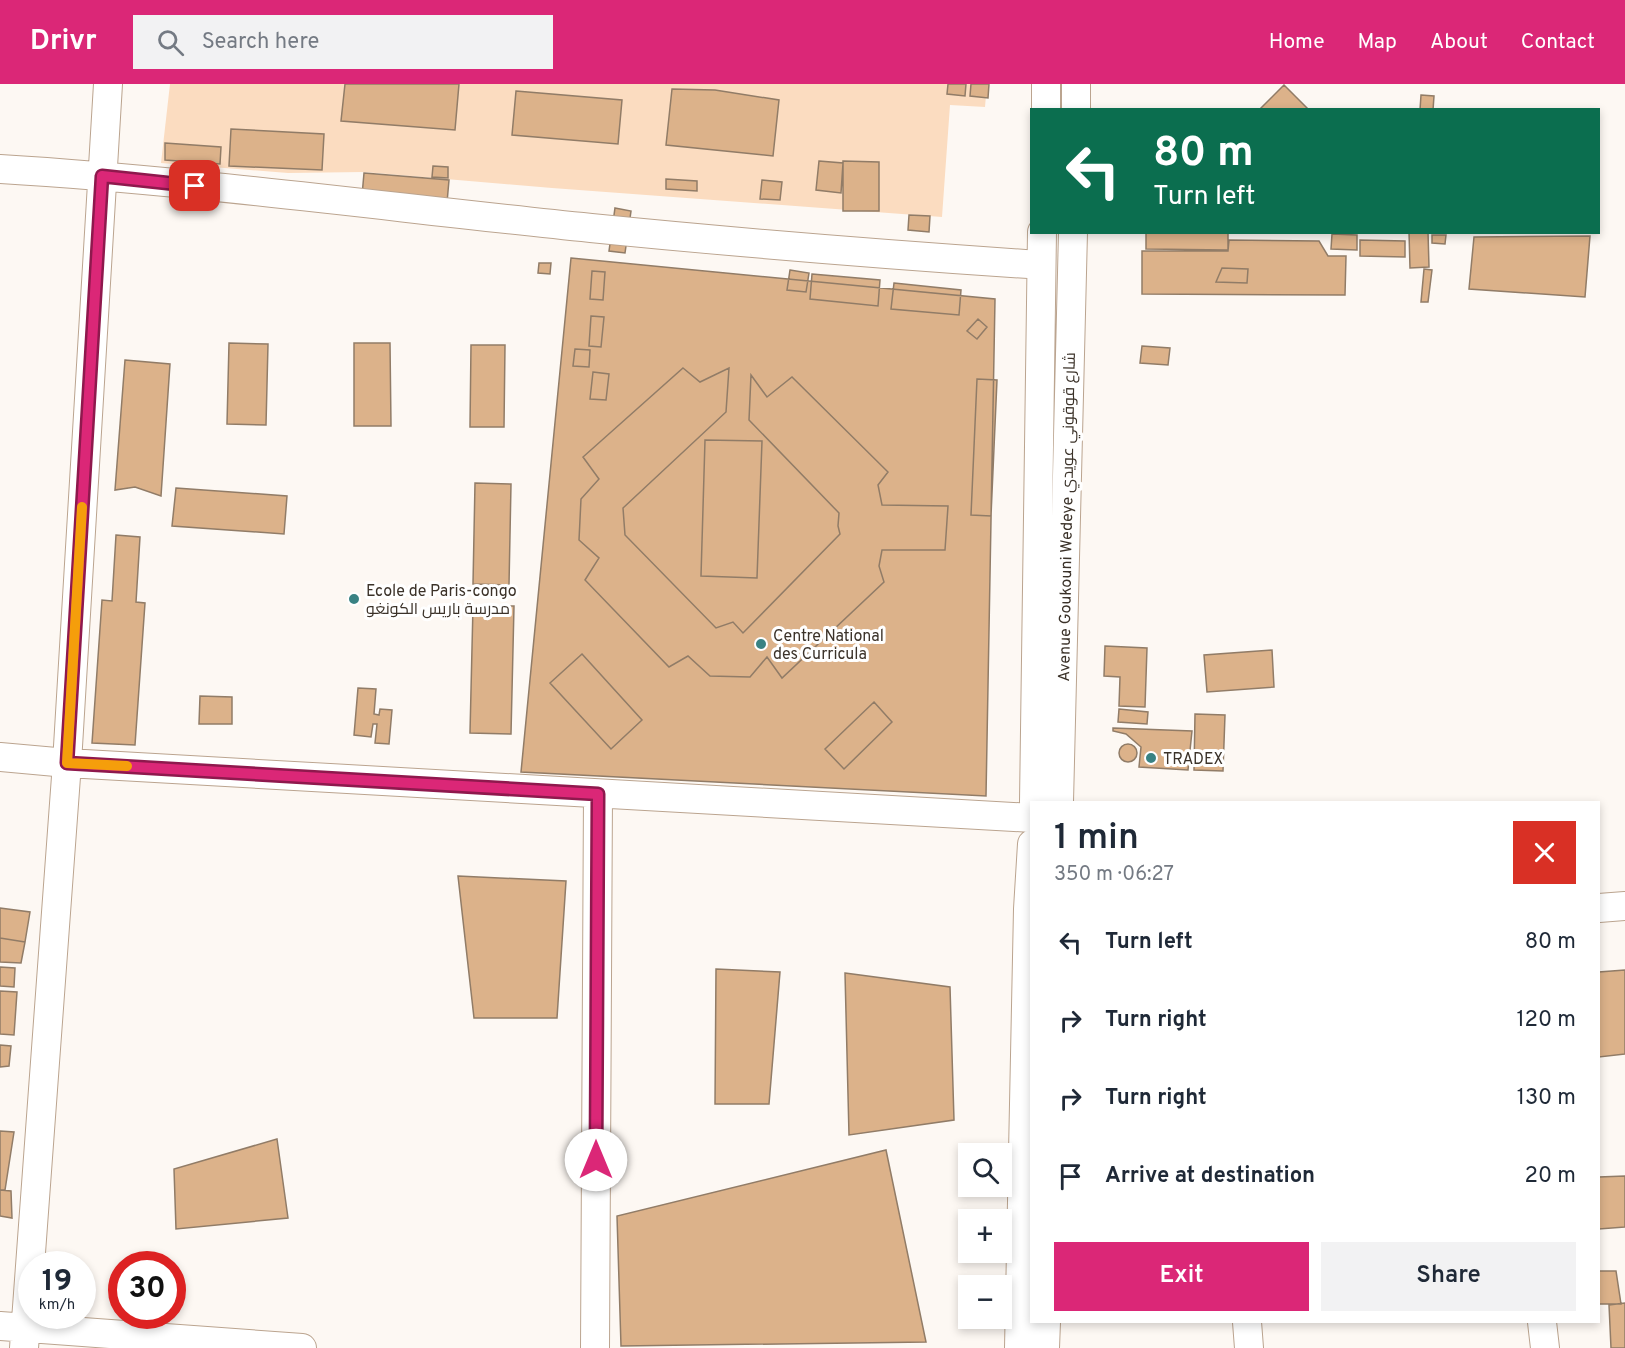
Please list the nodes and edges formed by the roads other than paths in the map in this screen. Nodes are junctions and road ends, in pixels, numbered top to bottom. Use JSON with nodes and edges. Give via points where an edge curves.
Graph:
{"nodes":[{"id":1,"x":108,"y":84,"type":"edge"},
{"id":2,"x":1046,"y":84,"type":"edge"},
{"id":3,"x":1076,"y":84,"type":"edge"},
{"id":4,"x":1046,"y":108,"type":"edge"},
{"id":5,"x":1076,"y":108,"type":"edge"},
{"id":6,"x":0,"y":169,"type":"edge"},
{"id":7,"x":102,"y":176,"type":"junction"},
{"id":8,"x":1042,"y":234,"type":"edge"},
{"id":9,"x":1073,"y":234,"type":"edge"},
{"id":10,"x":1041,"y":266,"type":"junction"},
{"id":11,"x":0,"y":757,"type":"edge"},
{"id":12,"x":67,"y":763,"type":"junction"},
{"id":13,"x":598,"y":794,"type":"junction"},
{"id":14,"x":1034,"y":801,"type":"edge"},
{"id":15,"x":1059,"y":801,"type":"edge"},
{"id":16,"x":1030,"y":818,"type":"edge"},
{"id":17,"x":1625,"y":906,"type":"edge"},
{"id":18,"x":1600,"y":908,"type":"edge"},
{"id":19,"x":1030,"y":909,"type":"edge"},
{"id":20,"x":1046,"y":1323,"type":"edge"},
{"id":21,"x":1247,"y":1323,"type":"edge"},
{"id":22,"x":1542,"y":1323,"type":"edge"},
{"id":23,"x":16,"y":1334,"type":"edge"},
{"id":24,"x":302,"y":1348,"type":"edge"},
{"id":25,"x":595,"y":1348,"type":"edge"},
{"id":26,"x":1019,"y":1348,"type":"edge"},
{"id":27,"x":1045,"y":1348,"type":"edge"},
{"id":28,"x":1249,"y":1348,"type":"edge"},
{"id":29,"x":1545,"y":1348,"type":"edge"}],
"edges":[{"from":1,"to":7,"type":"street"},
{"from":2,"to":4,"type":"street"},
{"from":3,"to":5,"type":"street"},
{"from":6,"to":7,"type":"street"},
{"from":7,"to":10,"type":"street","via":[[591,228]]},
{"from":7,"to":12,"type":"street"},
{"from":8,"to":10,"type":"street","name":"Avenue Goukouni Wedeye شارع قوقوني عويدي"},
{"from":9,"to":15,"type":"street","name":"Avenue Goukouni Wedeye شارع قوقوني عويدي"},
{"from":10,"to":14,"type":"street","name":"Avenue Goukouni Wedeye شارع قوقوني عويدي"},
{"from":11,"to":12,"type":"street"},
{"from":12,"to":13,"type":"street"},
{"from":12,"to":23,"type":"street"},
{"from":13,"to":16,"type":"street"},
{"from":13,"to":25,"type":"street"},
{"from":17,"to":18,"type":"street"},
{"from":19,"to":26,"type":"street"},
{"from":20,"to":27,"type":"street"},
{"from":21,"to":28,"type":"street"},
{"from":22,"to":29,"type":"street"},
{"from":23,"to":24,"type":"street"}]}
